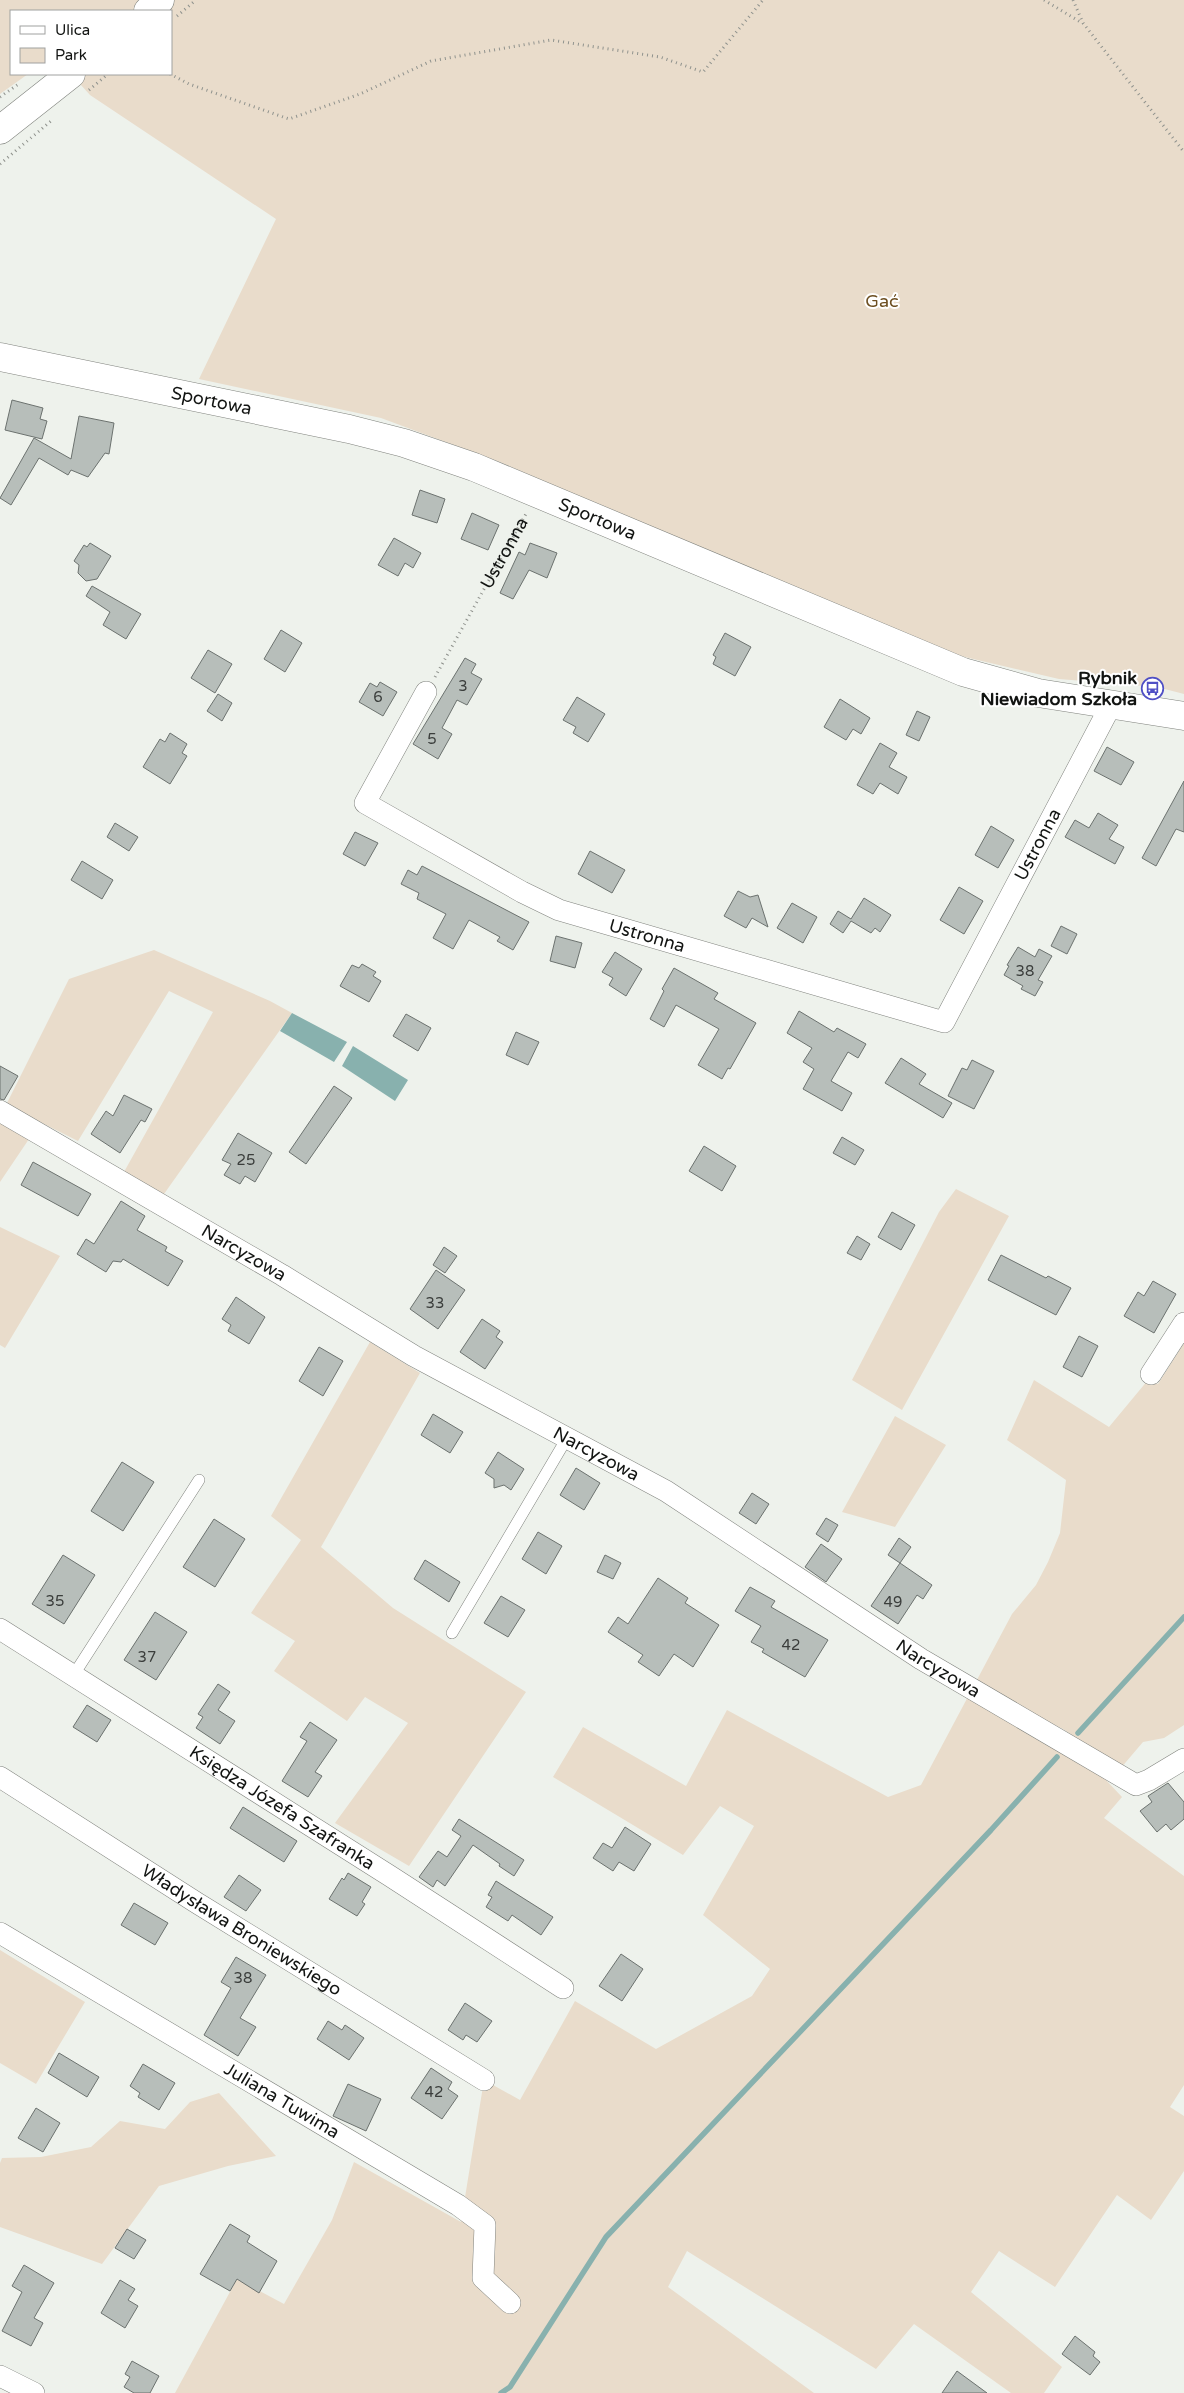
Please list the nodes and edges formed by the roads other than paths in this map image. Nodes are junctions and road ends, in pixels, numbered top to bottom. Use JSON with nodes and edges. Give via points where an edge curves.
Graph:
{"nodes":[{"id":1,"x":70,"y":75,"type":"edge"},
{"id":2,"x":0,"y":130,"type":"edge"},
{"id":3,"x":0,"y":357,"type":"edge"},
{"id":4,"x":426,"y":692,"type":"road end"},
{"id":5,"x":1111,"y":705,"type":"junction"},
{"id":6,"x":1184,"y":716,"type":"edge"},
{"id":7,"x":0,"y":1111,"type":"edge"},
{"id":8,"x":1184,"y":1323,"type":"edge"},
{"id":9,"x":1151,"y":1374,"type":"dead end"},
{"id":10,"x":567,"y":1438,"type":"junction"},
{"id":11,"x":198,"y":1480,"type":"dead end"},
{"id":12,"x":0,"y":1630,"type":"edge"},
{"id":13,"x":452,"y":1633,"type":"dead end"},
{"id":14,"x":74,"y":1676,"type":"junction"},
{"id":15,"x":1184,"y":1759,"type":"edge"},
{"id":16,"x":0,"y":1777,"type":"edge"},
{"id":17,"x":0,"y":1933,"type":"edge"},
{"id":18,"x":563,"y":1988,"type":"dead end"},
{"id":19,"x":484,"y":2080,"type":"dead end"},
{"id":20,"x":510,"y":2303,"type":"dead end"},
{"id":21,"x":0,"y":2376,"type":"edge"},
{"id":22,"x":34,"y":2393,"type":"edge"}],
"edges":[{"from":1,"to":2,"type":"main road"},
{"from":3,"to":5,"type":"main road","name":"Sportowa","via":[[380,436],[434,452],[963,672],[1024,690]]},
{"from":4,"to":5,"type":"street","name":"Ustronna","via":[[365,803],[559,910],[944,1022]]},
{"from":5,"to":6,"type":"main road","name":"Sportowa"},
{"from":7,"to":10,"type":"street","name":"Narcyzowa","via":[[414,1356]]},
{"from":8,"to":9,"type":"street"},
{"from":10,"to":13,"type":"lane"},
{"from":10,"to":15,"type":"street","name":"Narcyzowa","via":[[666,1490],[921,1659],[1136,1785]]},
{"from":11,"to":14,"type":"lane"},
{"from":12,"to":14,"type":"street","name":"Księdza Józefa Szafranka"},
{"from":14,"to":18,"type":"street","name":"Księdza Józefa Szafranka"},
{"from":16,"to":19,"type":"street","name":"Władysława Broniewskiego"},
{"from":17,"to":20,"type":"street","name":"Juliana Tuwima","via":[[458,2205],[485,2225],[483,2278]]},
{"from":21,"to":22,"type":"street"}]}
